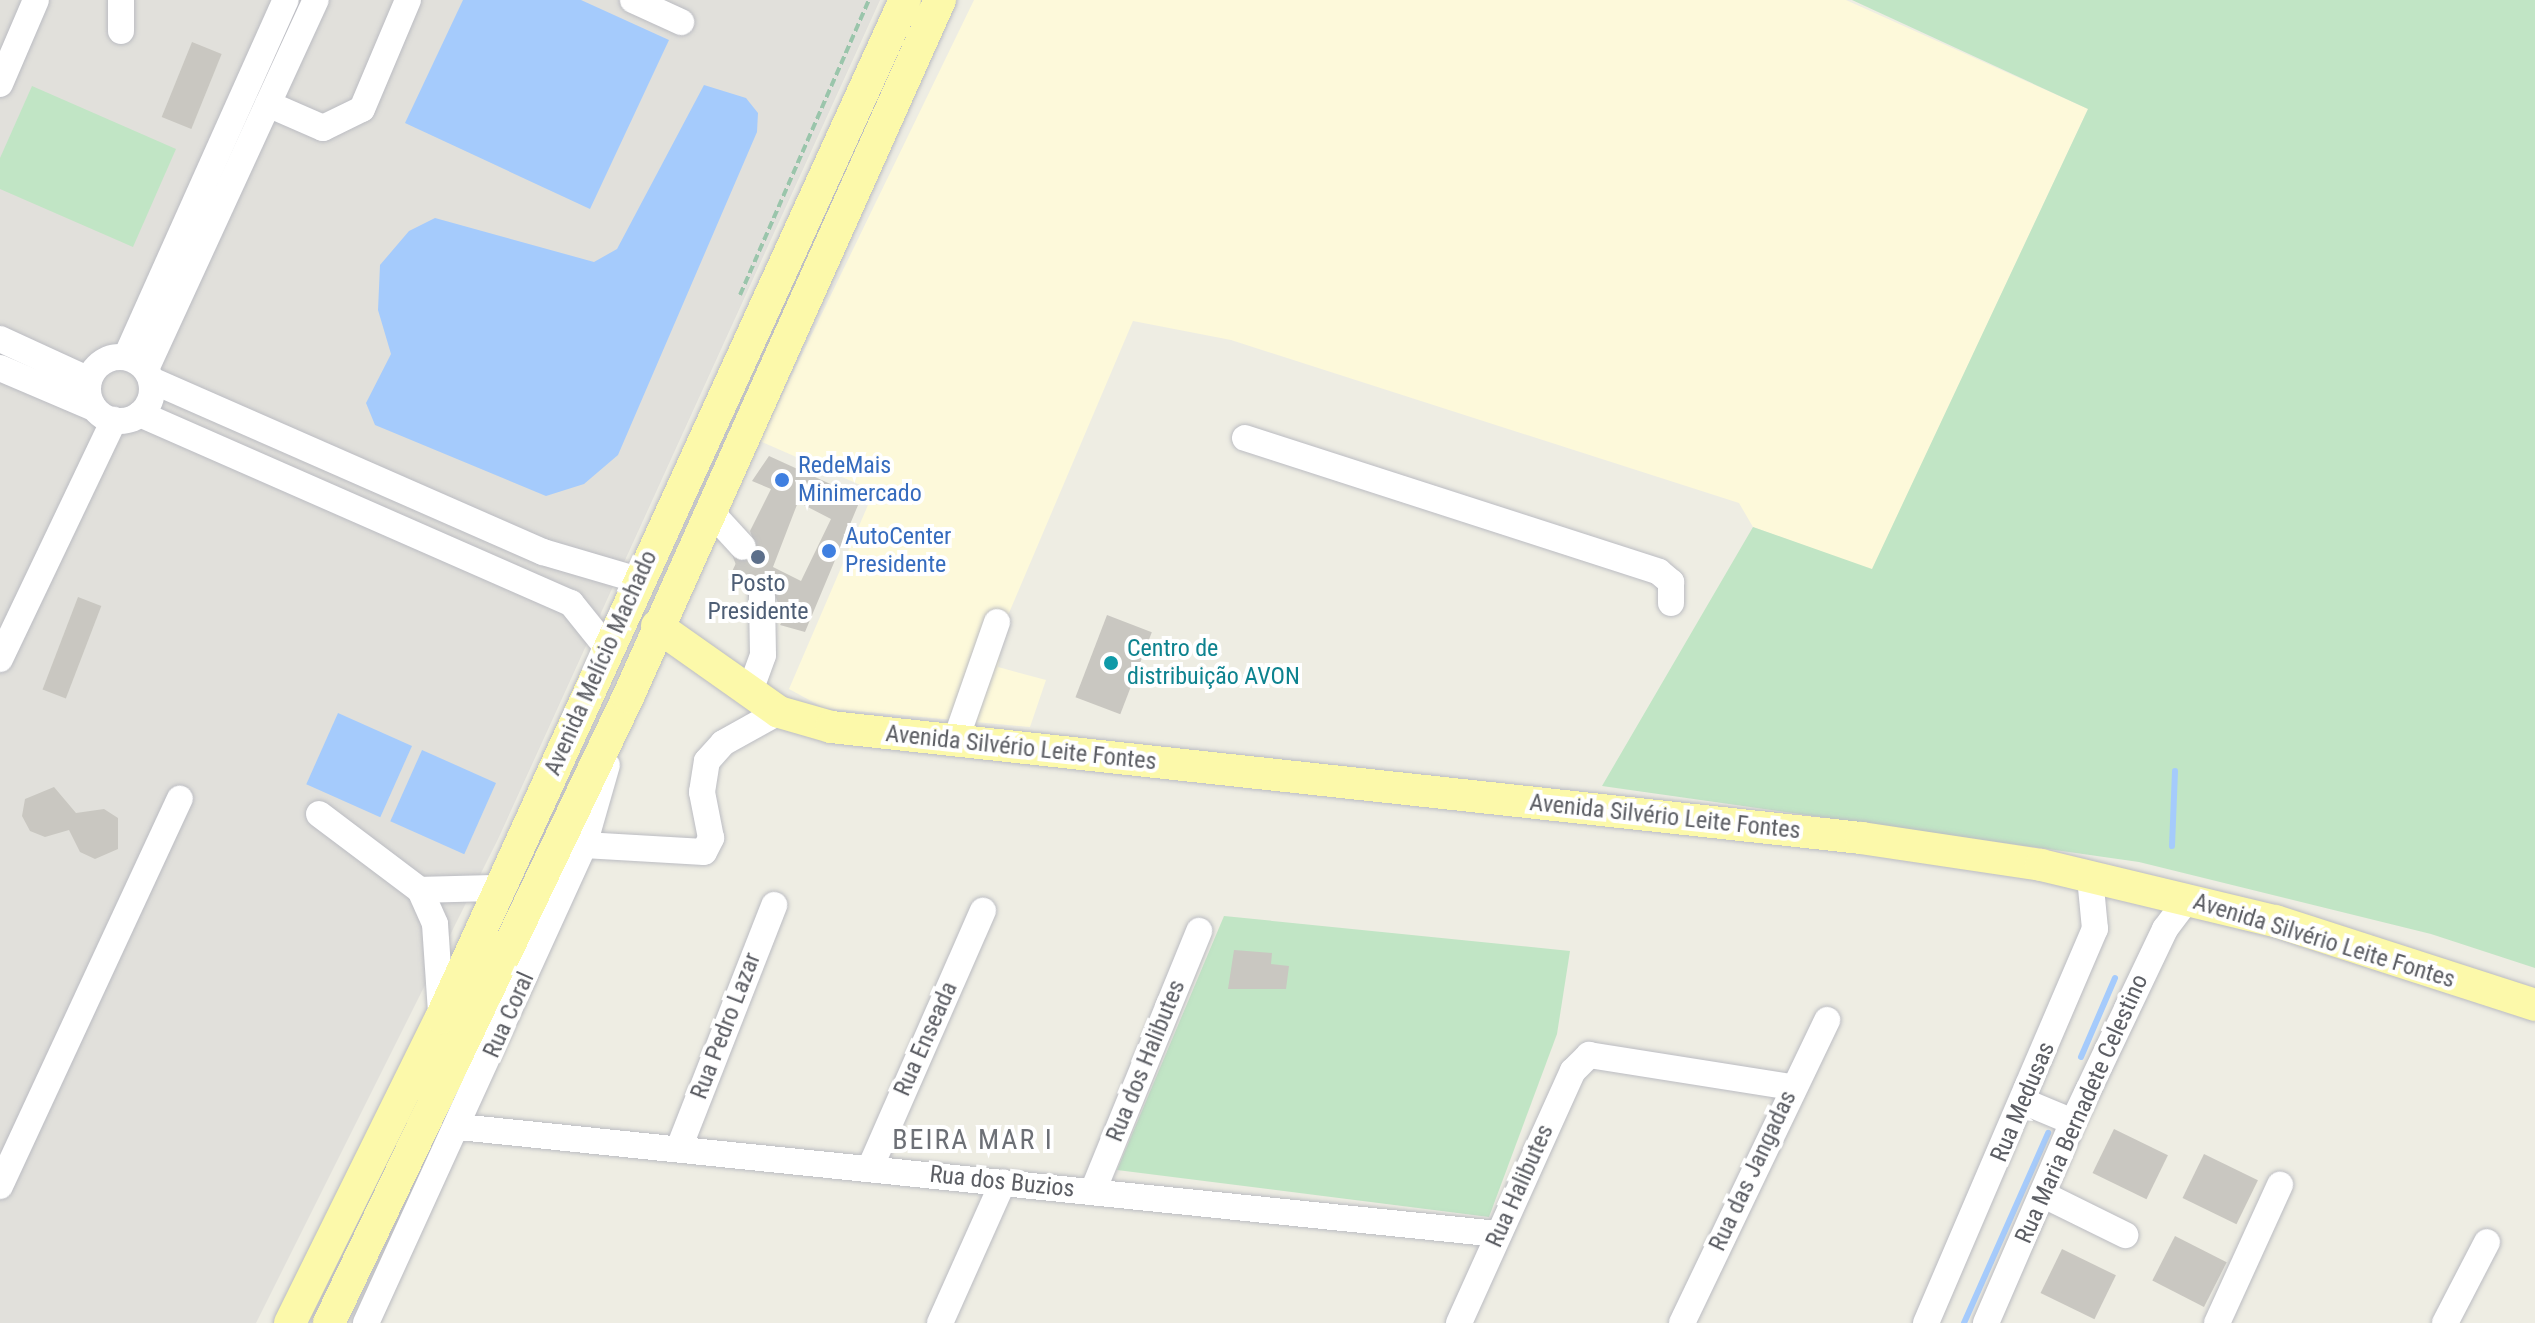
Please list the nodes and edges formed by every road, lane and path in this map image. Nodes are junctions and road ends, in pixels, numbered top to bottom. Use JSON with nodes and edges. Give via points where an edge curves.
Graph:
{"nodes":[{"id":1,"x":36,"y":0,"type":"edge"},
{"id":2,"x":121,"y":0,"type":"edge"},
{"id":3,"x":286,"y":0,"type":"edge"},
{"id":4,"x":316,"y":0,"type":"edge"},
{"id":5,"x":408,"y":0,"type":"edge"},
{"id":6,"x":905,"y":0,"type":"edge"},
{"id":7,"x":940,"y":0,"type":"edge"},
{"id":8,"x":648,"y":4,"type":"edge"},
{"id":9,"x":681,"y":22,"type":"dead end"},
{"id":10,"x":121,"y":31,"type":"dead end"},
{"id":11,"x":0,"y":84,"type":"edge"},
{"id":12,"x":236,"y":112,"type":"junction"},
{"id":13,"x":265,"y":112,"type":"junction"},
{"id":14,"x":196,"y":231,"type":"junction"},
{"id":15,"x":0,"y":339,"type":"edge"},
{"id":16,"x":0,"y":368,"type":"edge"},
{"id":17,"x":141,"y":369,"type":"junction"},
{"id":18,"x":89,"y":380,"type":"junction"},
{"id":19,"x":104,"y":414,"type":"junction"},
{"id":20,"x":140,"y":414,"type":"junction"},
{"id":21,"x":1245,"y":438,"type":"dead end"},
{"id":22,"x":711,"y":512,"type":"junction"},
{"id":23,"x":743,"y":547,"type":"tunnel mouth"},
{"id":24,"x":638,"y":580,"type":"junction"},
{"id":25,"x":762,"y":596,"type":"tunnel mouth"},
{"id":26,"x":1671,"y":603,"type":"dead end"},
{"id":27,"x":997,"y":622,"type":"dead end"},
{"id":28,"x":657,"y":626,"type":"junction"},
{"id":29,"x":608,"y":649,"type":"junction"},
{"id":30,"x":0,"y":659,"type":"edge"},
{"id":31,"x":750,"y":691,"type":"junction"},
{"id":32,"x":628,"y":697,"type":"junction"},
{"id":33,"x":779,"y":712,"type":"junction"},
{"id":34,"x":955,"y":742,"type":"junction"},
{"id":35,"x":180,"y":799,"type":"dead end"},
{"id":36,"x":319,"y":814,"type":"dead end"},
{"id":37,"x":584,"y":845,"type":"junction"},
{"id":38,"x":2090,"y":877,"type":"junction"},
{"id":39,"x":499,"y":888,"type":"junction"},
{"id":40,"x":420,"y":890,"type":"junction"},
{"id":41,"x":2187,"y":900,"type":"junction"},
{"id":42,"x":774,"y":905,"type":"dead end"},
{"id":43,"x":983,"y":911,"type":"dead end"},
{"id":44,"x":1199,"y":931,"type":"dead end"},
{"id":45,"x":2535,"y":1005,"type":"edge"},
{"id":46,"x":441,"y":1018,"type":"junction"},
{"id":47,"x":1827,"y":1020,"type":"dead end"},
{"id":48,"x":1792,"y":1087,"type":"junction"},
{"id":49,"x":2025,"y":1102,"type":"junction"},
{"id":50,"x":2073,"y":1122,"type":"junction"},
{"id":51,"x":459,"y":1127,"type":"junction"},
{"id":52,"x":679,"y":1148,"type":"junction"},
{"id":53,"x":870,"y":1168,"type":"junction"},
{"id":54,"x":1003,"y":1182,"type":"junction"},
{"id":55,"x":2280,"y":1185,"type":"dead end"},
{"id":56,"x":0,"y":1186,"type":"edge"},
{"id":57,"x":1093,"y":1191,"type":"junction"},
{"id":58,"x":2042,"y":1194,"type":"junction"},
{"id":59,"x":1498,"y":1234,"type":"junction"},
{"id":60,"x":2125,"y":1235,"type":"dead end"},
{"id":61,"x":2487,"y":1242,"type":"dead end"},
{"id":62,"x":290,"y":1323,"type":"edge"},
{"id":63,"x":329,"y":1323,"type":"edge"},
{"id":64,"x":366,"y":1323,"type":"edge"},
{"id":65,"x":940,"y":1323,"type":"edge"},
{"id":66,"x":1459,"y":1323,"type":"edge"},
{"id":67,"x":1682,"y":1323,"type":"edge"},
{"id":68,"x":1926,"y":1323,"type":"edge"},
{"id":69,"x":1986,"y":1323,"type":"edge"},
{"id":70,"x":2217,"y":1323,"type":"edge"},
{"id":71,"x":2445,"y":1323,"type":"edge"}],
"edges":[{"from":1,"to":11,"type":"street"},
{"from":2,"to":10,"type":"street"},
{"from":3,"to":12,"type":"street"},
{"from":4,"to":13,"type":"street"},
{"from":5,"to":13,"type":"street","via":[[362,109],[323,128]]},
{"from":6,"to":24,"type":"main road","name":"Avenida Melício Machado"},
{"from":7,"to":22,"type":"main road","name":"Avenida Melício Machado"},
{"from":8,"to":9,"type":"street"},
{"from":12,"to":13,"type":"street"},
{"from":12,"to":14,"type":"street"},
{"from":13,"to":14,"type":"street"},
{"from":14,"to":17,"type":"street"},
{"from":15,"to":18,"type":"street"},
{"from":16,"to":19,"type":"street"},
{"from":17,"to":18,"type":"street","via":[[103,362]]},
{"from":17,"to":20,"type":"street"},
{"from":17,"to":24,"type":"street","via":[[543,552]]},
{"from":18,"to":19,"type":"street"},
{"from":19,"to":20,"type":"street"},
{"from":19,"to":30,"type":"street"},
{"from":20,"to":29,"type":"street","via":[[571,603]]},
{"from":21,"to":26,"type":"street","via":[[1659,572],[1671,582]]},
{"from":22,"to":23,"type":"street"},
{"from":22,"to":28,"type":"main road","name":"Avenida Melício Machado"},
{"from":24,"to":29,"type":"main road","name":"Avenida Melício Machado"},
{"from":25,"to":31,"type":"street","via":[[763,655]]},
{"from":27,"to":34,"type":"street"},
{"from":28,"to":31,"type":"main road","name":"Avenida Silvério Leite Fontes"},
{"from":28,"to":32,"type":"main road","name":"Avenida Melício Machado"},
{"from":29,"to":39,"type":"main road","name":"Avenida Melício Machado"},
{"from":31,"to":33,"type":"main road","name":"Avenida Silvério Leite Fontes"},
{"from":32,"to":37,"type":"street","name":"Rua Coral"},
{"from":32,"to":63,"type":"main road","name":"Avenida Melício Machado"},
{"from":33,"to":34,"type":"main road","name":"Avenida Silvério Leite Fontes","via":[[831,727]]},
{"from":33,"to":37,"type":"street","via":[[723,743],[707,761],[702,792],[711,838],[704,852]]},
{"from":34,"to":38,"type":"main road","name":"Avenida Silvério Leite Fontes","via":[[1861,838]]},
{"from":35,"to":56,"type":"street"},
{"from":36,"to":40,"type":"street"},
{"from":37,"to":51,"type":"street","name":"Rua Coral"},
{"from":38,"to":41,"type":"main road","name":"Avenida Silvério Leite Fontes"},
{"from":38,"to":49,"type":"street","name":"Rua Medusas","via":[[2095,929]]},
{"from":39,"to":40,"type":"street"},
{"from":39,"to":46,"type":"main road","name":"Avenida Melício Machado"},
{"from":40,"to":46,"type":"street","via":[[435,924]]},
{"from":41,"to":45,"type":"main road","name":"Avenida Silvério Leite Fontes"},
{"from":41,"to":50,"type":"street","name":"Rua Maria Bernadete Celestino","via":[[2165,929]]},
{"from":42,"to":52,"type":"street","name":"Rua Pedro Lazar"},
{"from":43,"to":53,"type":"street","name":"Rua Enseada"},
{"from":44,"to":57,"type":"street","name":"Rua dos Halibutes"},
{"from":46,"to":62,"type":"main road","name":"Avenida Melício Machado"},
{"from":47,"to":48,"type":"street","name":"Rua das Jangadas"},
{"from":48,"to":59,"type":"street","name":"Rua Halibutes","via":[[1589,1055],[1573,1071]]},
{"from":48,"to":67,"type":"street","name":"Rua das Jangadas"},
{"from":49,"to":50,"type":"street"},
{"from":49,"to":68,"type":"street","name":"Rua Medusas"},
{"from":50,"to":58,"type":"street","name":"Rua Maria Bernadete Celestino"},
{"from":51,"to":52,"type":"street","name":"Rua dos Buzios"},
{"from":51,"to":64,"type":"street","name":"Rua Coral"},
{"from":52,"to":53,"type":"street","name":"Rua dos Buzios"},
{"from":53,"to":54,"type":"street","name":"Rua dos Buzios"},
{"from":54,"to":57,"type":"street","name":"Rua dos Buzios"},
{"from":54,"to":65,"type":"street"},
{"from":55,"to":70,"type":"street"},
{"from":57,"to":59,"type":"street","name":"Rua dos Buzios"},
{"from":58,"to":60,"type":"street"},
{"from":58,"to":69,"type":"street","name":"Rua Maria Bernadete Celestino"},
{"from":59,"to":66,"type":"street","name":"Rua Halibutes"},
{"from":61,"to":71,"type":"street"}]}
